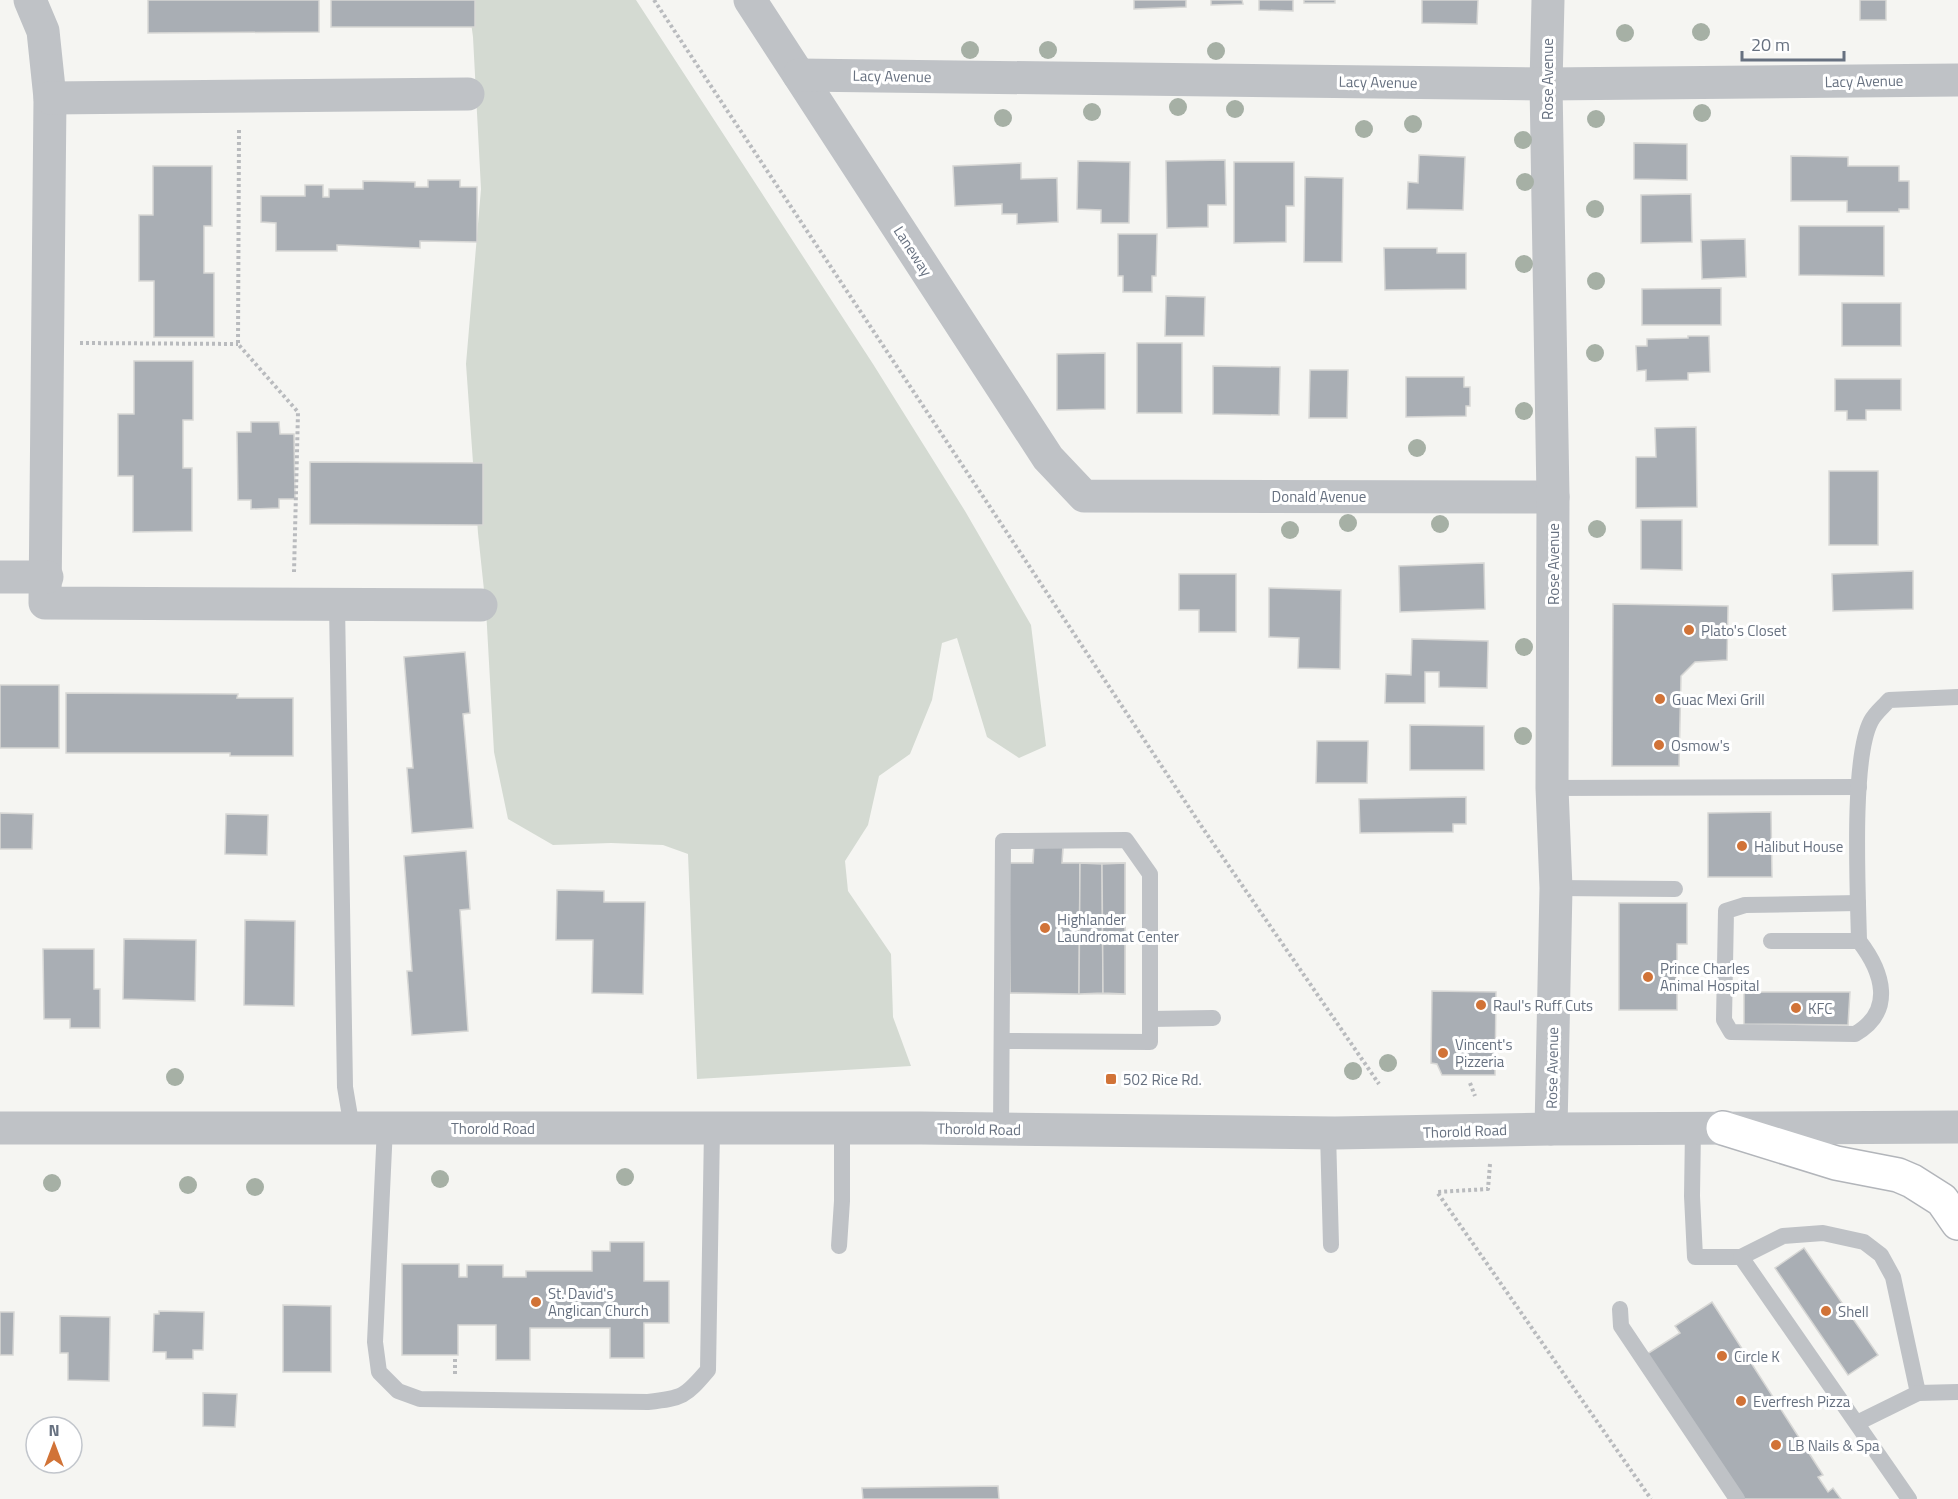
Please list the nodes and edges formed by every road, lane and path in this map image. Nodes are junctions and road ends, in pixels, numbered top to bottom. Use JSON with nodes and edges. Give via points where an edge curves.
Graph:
{"nodes":[{"id":1,"x":30,"y":0,"type":"edge"},
{"id":2,"x":654,"y":0,"type":"edge"},
{"id":3,"x":750,"y":0,"type":"edge"},
{"id":4,"x":1548,"y":0,"type":"edge"},
{"id":5,"x":799,"y":75,"type":"junction"},
{"id":6,"x":1958,"y":80,"type":"edge"},
{"id":7,"x":1546,"y":84,"type":"junction"},
{"id":8,"x":468,"y":94,"type":"dead end"},
{"id":9,"x":239,"y":97,"type":"junction"},
{"id":10,"x":50,"y":98,"type":"junction"},
{"id":11,"x":48,"y":343,"type":"junction"},
{"id":12,"x":238,"y":344,"type":"junction"},
{"id":13,"x":1084,"y":496,"type":"joint"},
{"id":14,"x":1554,"y":497,"type":"junction"},
{"id":15,"x":0,"y":577,"type":"edge"},
{"id":16,"x":47,"y":578,"type":"junction"},
{"id":17,"x":293,"y":604,"type":"junction"},
{"id":18,"x":337,"y":605,"type":"junction"},
{"id":19,"x":481,"y":605,"type":"dead end"},
{"id":20,"x":1958,"y":697,"type":"edge"},
{"id":21,"x":1860,"y":787,"type":"junction"},
{"id":22,"x":1552,"y":788,"type":"junction"},
{"id":23,"x":1556,"y":888,"type":"junction"},
{"id":24,"x":1675,"y":889,"type":"dead end"},
{"id":25,"x":1858,"y":903,"type":"junction"},
{"id":26,"x":1771,"y":941,"type":"dead end"},
{"id":27,"x":1859,"y":941,"type":"junction"},
{"id":28,"x":1213,"y":1018,"type":"dead end"},
{"id":29,"x":1150,"y":1019,"type":"junction"},
{"id":30,"x":1002,"y":1041,"type":"junction"},
{"id":31,"x":1470,"y":1083,"type":"dead end"},
{"id":32,"x":1379,"y":1084,"type":"dead end"},
{"id":33,"x":385,"y":1127,"type":"junction"},
{"id":34,"x":1958,"y":1127,"type":"edge"},
{"id":35,"x":0,"y":1128,"type":"edge"},
{"id":36,"x":352,"y":1128,"type":"junction"},
{"id":37,"x":842,"y":1128,"type":"junction"},
{"id":38,"x":1001,"y":1129,"type":"junction"},
{"id":39,"x":1551,"y":1129,"type":"junction"},
{"id":40,"x":1708,"y":1129,"type":"junction"},
{"id":41,"x":712,"y":1130,"type":"junction"},
{"id":42,"x":1489,"y":1130,"type":"junction"},
{"id":43,"x":1328,"y":1133,"type":"junction"},
{"id":44,"x":1958,"y":1223,"type":"edge"},
{"id":45,"x":1331,"y":1245,"type":"dead end"},
{"id":46,"x":839,"y":1246,"type":"dead end"},
{"id":47,"x":1741,"y":1257,"type":"junction"},
{"id":48,"x":1620,"y":1309,"type":"dead end"},
{"id":49,"x":1958,"y":1392,"type":"edge"},
{"id":50,"x":1918,"y":1393,"type":"junction"},
{"id":51,"x":1857,"y":1423,"type":"junction"},
{"id":52,"x":1651,"y":1499,"type":"edge"},
{"id":53,"x":1737,"y":1499,"type":"edge"},
{"id":54,"x":1909,"y":1499,"type":"edge"}],
"edges":[{"from":1,"to":10,"type":"street","via":[[43,31]]},
{"from":2,"to":32,"type":"path","via":[[1203,830]]},
{"from":3,"to":5,"type":"street","name":"Laneway"},
{"from":4,"to":7,"type":"street","name":"Rose Avenue"},
{"from":5,"to":7,"type":"street","name":"Lacy Avenue"},
{"from":5,"to":13,"type":"street","name":"Laneway","via":[[1048,458]]},
{"from":6,"to":7,"type":"street","name":"Lacy Avenue"},
{"from":7,"to":14,"type":"street","name":"Rose Avenue"},
{"from":8,"to":9,"type":"street"},
{"from":9,"to":10,"type":"street"},
{"from":9,"to":12,"type":"path"},
{"from":10,"to":11,"type":"street"},
{"from":11,"to":12,"type":"path"},
{"from":11,"to":16,"type":"street"},
{"from":12,"to":17,"type":"path","via":[[297,412]]},
{"from":13,"to":14,"type":"street","name":"Donald Avenue"},
{"from":14,"to":22,"type":"street","name":"Rose Avenue"},
{"from":15,"to":16,"type":"street"},
{"from":16,"to":17,"type":"street","via":[[45,603]]},
{"from":17,"to":18,"type":"street"},
{"from":18,"to":19,"type":"street"},
{"from":18,"to":36,"type":"lane","via":[[345,1087]]},
{"from":20,"to":21,"type":"lane","via":[[1889,700],[1871,720],[1862,752]]},
{"from":21,"to":22,"type":"lane"},
{"from":21,"to":25,"type":"lane"},
{"from":22,"to":23,"type":"street","name":"Rose Avenue"},
{"from":23,"to":24,"type":"lane"},
{"from":23,"to":39,"type":"street","name":"Rose Avenue"},
{"from":25,"to":27,"type":"lane"},
{"from":25,"to":27,"type":"lane","via":[[1745,905],[1726,911],[1724,1020],[1731,1032],[1855,1034],[1870,1026],[1881,1004],[1880,975]]},
{"from":26,"to":27,"type":"lane"},
{"from":28,"to":29,"type":"lane"},
{"from":29,"to":30,"type":"lane","via":[[1150,1042]]},
{"from":29,"to":30,"type":"lane","via":[[1150,874],[1126,840],[1003,841]]},
{"from":30,"to":38,"type":"lane"},
{"from":31,"to":42,"type":"path"},
{"from":33,"to":36,"type":"street","name":"Thorold Road"},
{"from":33,"to":41,"type":"street","name":"Thorold Road"},
{"from":33,"to":41,"type":"lane","via":[[375,1342],[379,1372],[398,1391],[420,1400],[648,1402],[679,1398],[691,1390],[708,1370]]},
{"from":34,"to":40,"type":"street","name":"Thorold Road"},
{"from":35,"to":36,"type":"street","name":"Thorold Road"},
{"from":37,"to":38,"type":"street","name":"Thorold Road"},
{"from":37,"to":41,"type":"street","name":"Thorold Road"},
{"from":37,"to":46,"type":"lane"},
{"from":38,"to":43,"type":"street","name":"Thorold Road"},
{"from":39,"to":40,"type":"street","name":"Thorold Road"},
{"from":39,"to":42,"type":"street","name":"Thorold Road"},
{"from":40,"to":44,"type":"main road","via":[[1905,1178],[1942,1200]]},
{"from":40,"to":47,"type":"lane","via":[[1692,1196],[1695,1257]]},
{"from":42,"to":43,"type":"street","name":"Thorold Road"},
{"from":42,"to":52,"type":"path","via":[[1488,1189],[1437,1192]]},
{"from":43,"to":45,"type":"lane"},
{"from":47,"to":50,"type":"lane","via":[[1783,1236],[1823,1233],[1864,1242],[1881,1255],[1893,1277]]},
{"from":47,"to":51,"type":"lane"},
{"from":48,"to":53,"type":"lane","via":[[1622,1326]]},
{"from":49,"to":50,"type":"lane"},
{"from":50,"to":51,"type":"lane"},
{"from":51,"to":54,"type":"lane"}]}
